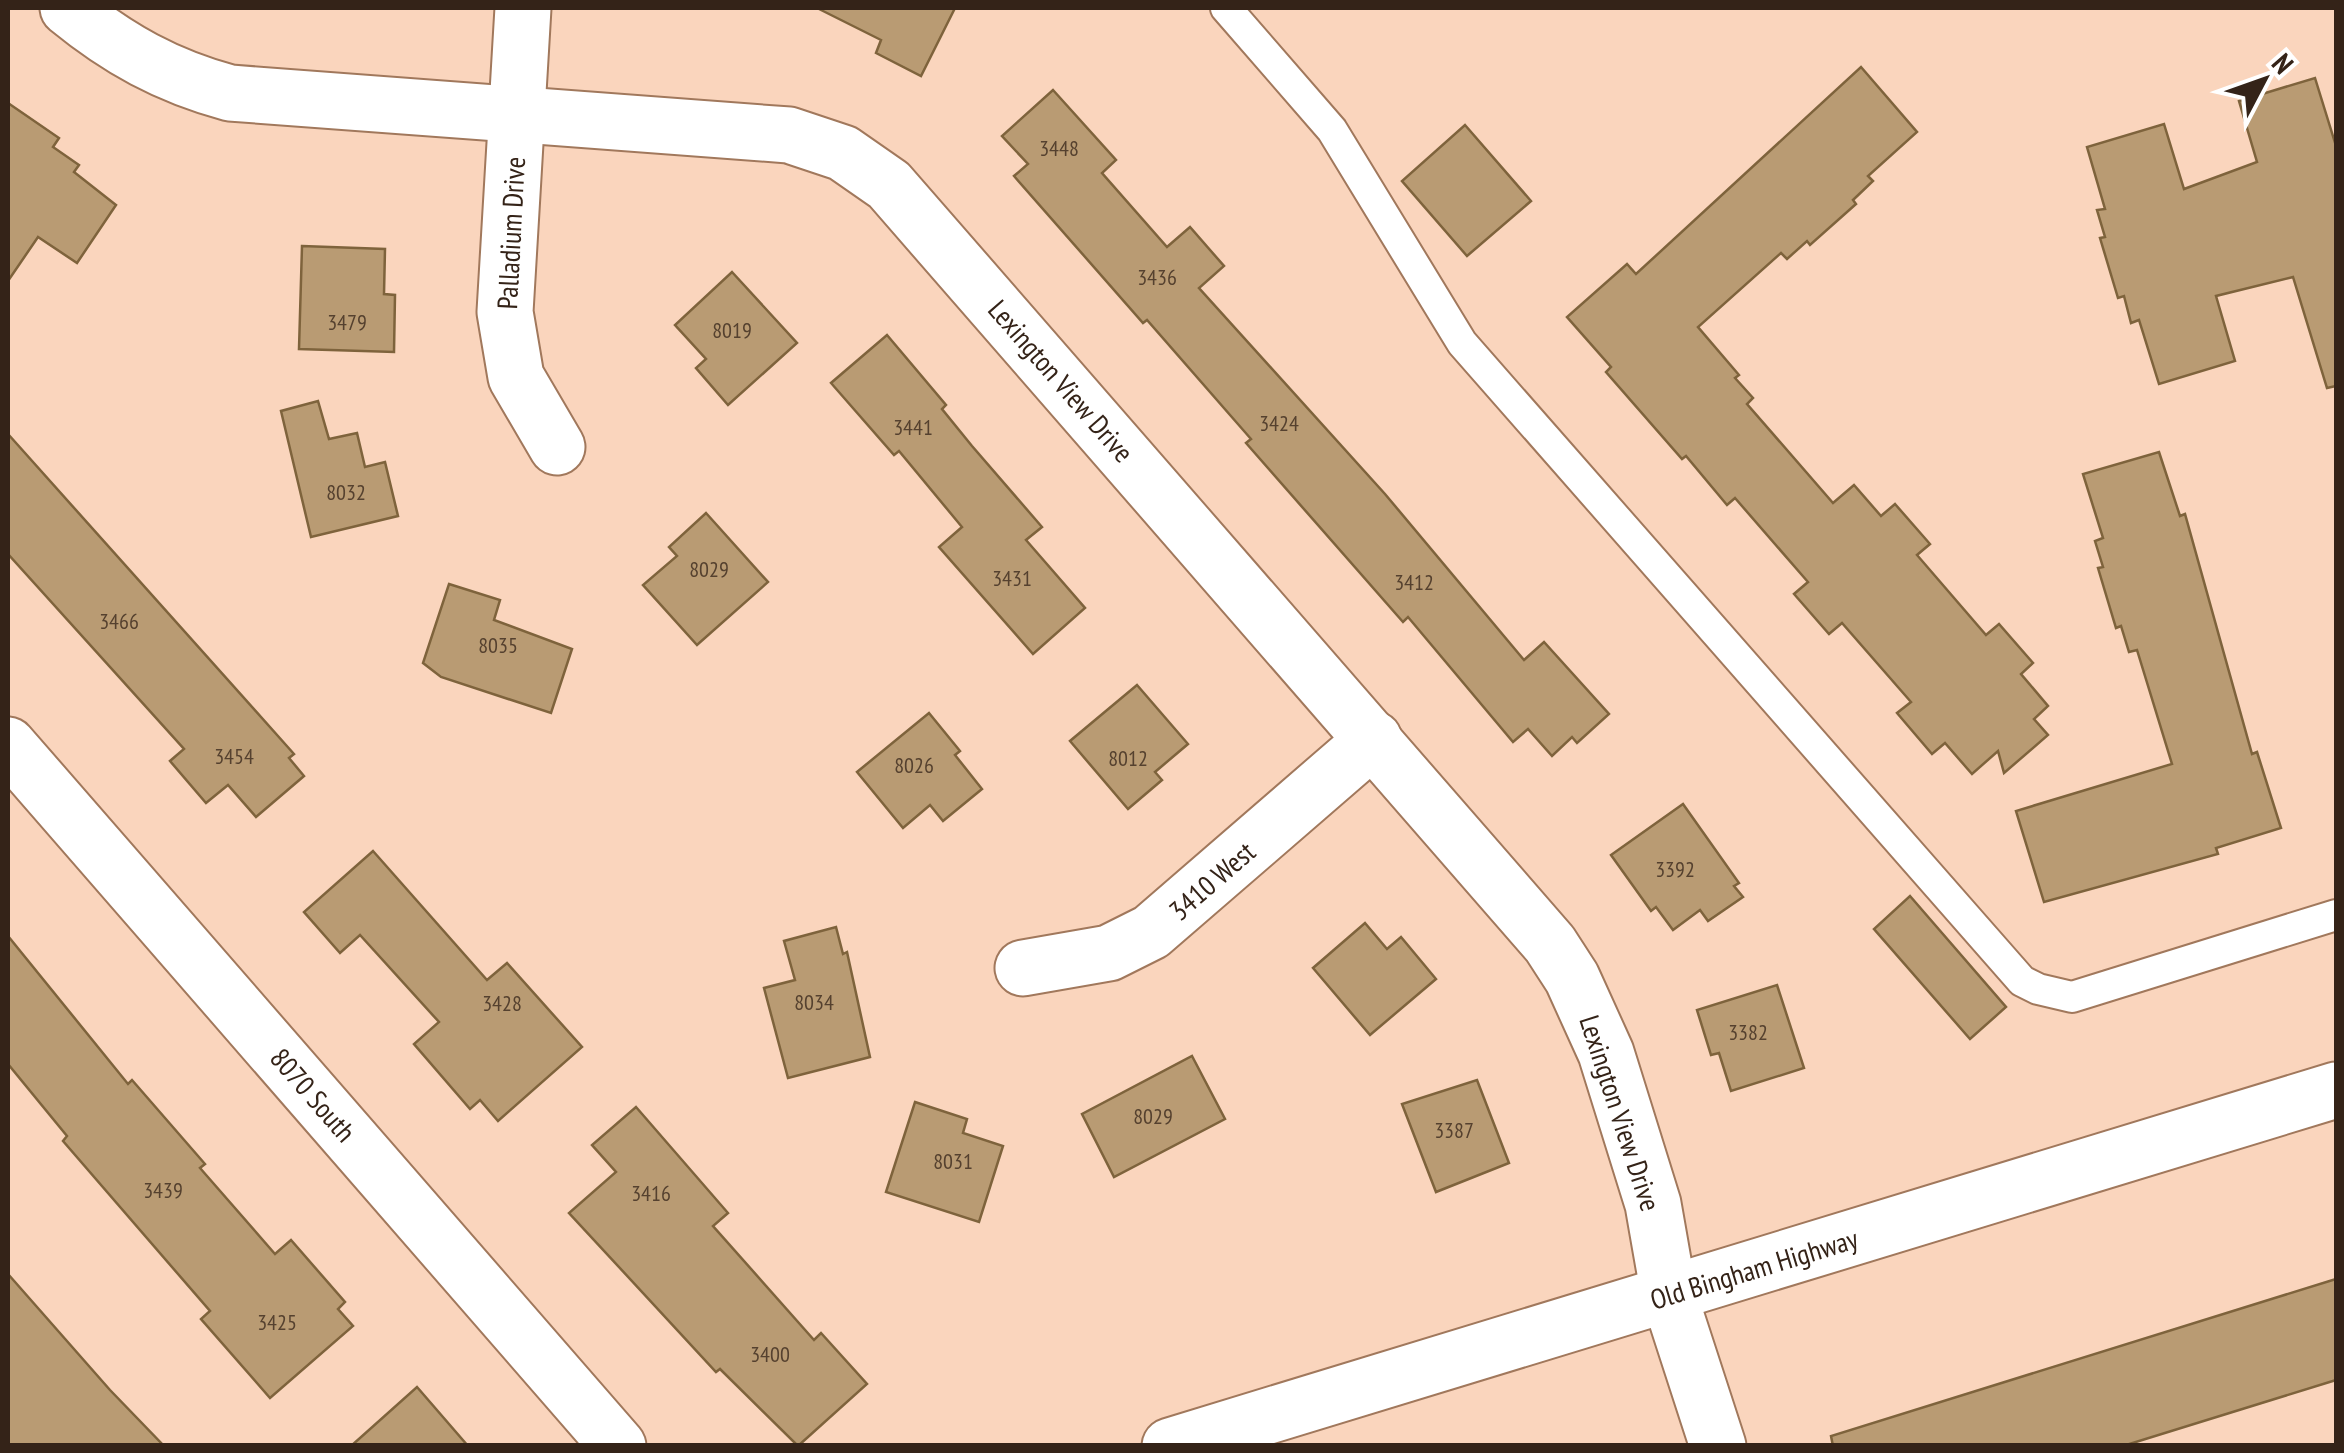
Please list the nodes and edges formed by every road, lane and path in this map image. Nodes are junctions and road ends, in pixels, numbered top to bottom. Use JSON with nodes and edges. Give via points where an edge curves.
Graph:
{"nodes":[{"id":1,"x":68,"y":8,"type":"edge"},
{"id":2,"x":524,"y":8,"type":"edge"},
{"id":3,"x":1226,"y":8,"type":"edge"},
{"id":4,"x":519,"y":115,"type":"junction"},
{"id":5,"x":558,"y":447,"type":"dead end"},
{"id":6,"x":1374,"y":739,"type":"junction"},
{"id":7,"x":8,"y":745,"type":"edge"},
{"id":8,"x":2336,"y":915,"type":"edge"},
{"id":9,"x":1022,"y":968,"type":"dead end"},
{"id":10,"x":2336,"y":1090,"type":"edge"},
{"id":11,"x":1669,"y":1296,"type":"junction"},
{"id":12,"x":618,"y":1446,"type":"edge"},
{"id":13,"x":1170,"y":1446,"type":"edge"},
{"id":14,"x":1718,"y":1446,"type":"edge"}],
"edges":[{"from":1,"to":4,"type":"street","name":"Lexington View Drive","via":[[142,61],[230,93]]},
{"from":2,"to":4,"type":"street","name":"Palladium Drive"},
{"from":3,"to":8,"type":"lane","via":[[1332,130],[1462,344],[2022,980],[2072,997]]},
{"from":4,"to":5,"type":"street","name":"Palladium Drive","via":[[508,344],[516,377]]},
{"from":4,"to":6,"type":"street","name":"Lexington View Drive","via":[[789,135],[866,167],[908,205]]},
{"from":6,"to":9,"type":"street","name":"3410 West","via":[[1151,932],[1109,953]]},
{"from":6,"to":11,"type":"street","name":"Lexington View Drive","via":[[1525,912],[1572,978],[1606,1054],[1654,1204]]},
{"from":7,"to":12,"type":"street","name":"8070 South"},
{"from":10,"to":11,"type":"street","name":"Old Bingham Highway"},
{"from":11,"to":13,"type":"street","name":"Old Bingham Highway"},
{"from":11,"to":14,"type":"street","name":"Lexington View Drive"}]}
